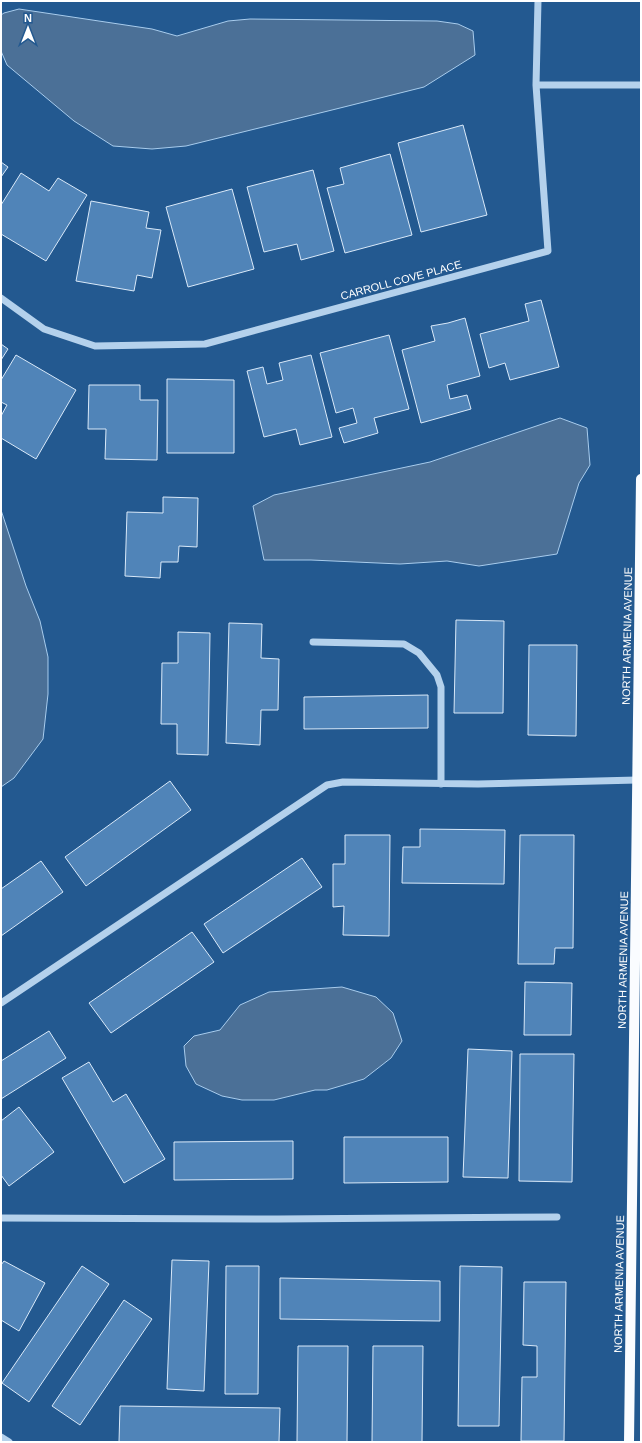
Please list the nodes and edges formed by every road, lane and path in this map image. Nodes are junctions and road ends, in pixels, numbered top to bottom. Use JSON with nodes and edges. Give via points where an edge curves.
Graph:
{"nodes":[{"id":1,"x":538,"y":1,"type":"edge"},
{"id":2,"x":536,"y":85,"type":"junction"},
{"id":3,"x":641,"y":85,"type":"edge"},
{"id":4,"x":1,"y":298,"type":"edge"},
{"id":5,"x":641,"y":479,"type":"edge"},
{"id":6,"x":314,"y":642,"type":"dead end"},
{"id":7,"x":637,"y":780,"type":"junction"},
{"id":8,"x":441,"y":784,"type":"junction"},
{"id":9,"x":1,"y":1003,"type":"edge"},
{"id":10,"x":637,"y":1172,"type":"edge"},
{"id":11,"x":557,"y":1217,"type":"dead end"},
{"id":12,"x":1,"y":1218,"type":"edge"},
{"id":13,"x":1,"y":1437,"type":"edge"},
{"id":14,"x":9,"y":1442,"type":"edge"},
{"id":15,"x":629,"y":1442,"type":"edge"}],
"edges":[{"from":1,"to":2,"type":"street"},
{"from":2,"to":3,"type":"street"},
{"from":2,"to":4,"type":"street","name":"CARROLL COVE PLACE","via":[[548,252],[205,344],[95,346],[44,329]]},
{"from":5,"to":7,"type":"main road","name":"NORTH ARMENIA AVENUE"},
{"from":6,"to":8,"type":"street","via":[[404,644],[419,653],[437,675],[441,686]]},
{"from":7,"to":8,"type":"street"},
{"from":7,"to":10,"type":"main road","name":"NORTH ARMENIA AVENUE"},
{"from":8,"to":9,"type":"street","via":[[343,782],[327,785]]},
{"from":10,"to":15,"type":"main road","name":"NORTH ARMENIA AVENUE"},
{"from":11,"to":12,"type":"street"},
{"from":13,"to":14,"type":"street"}]}
